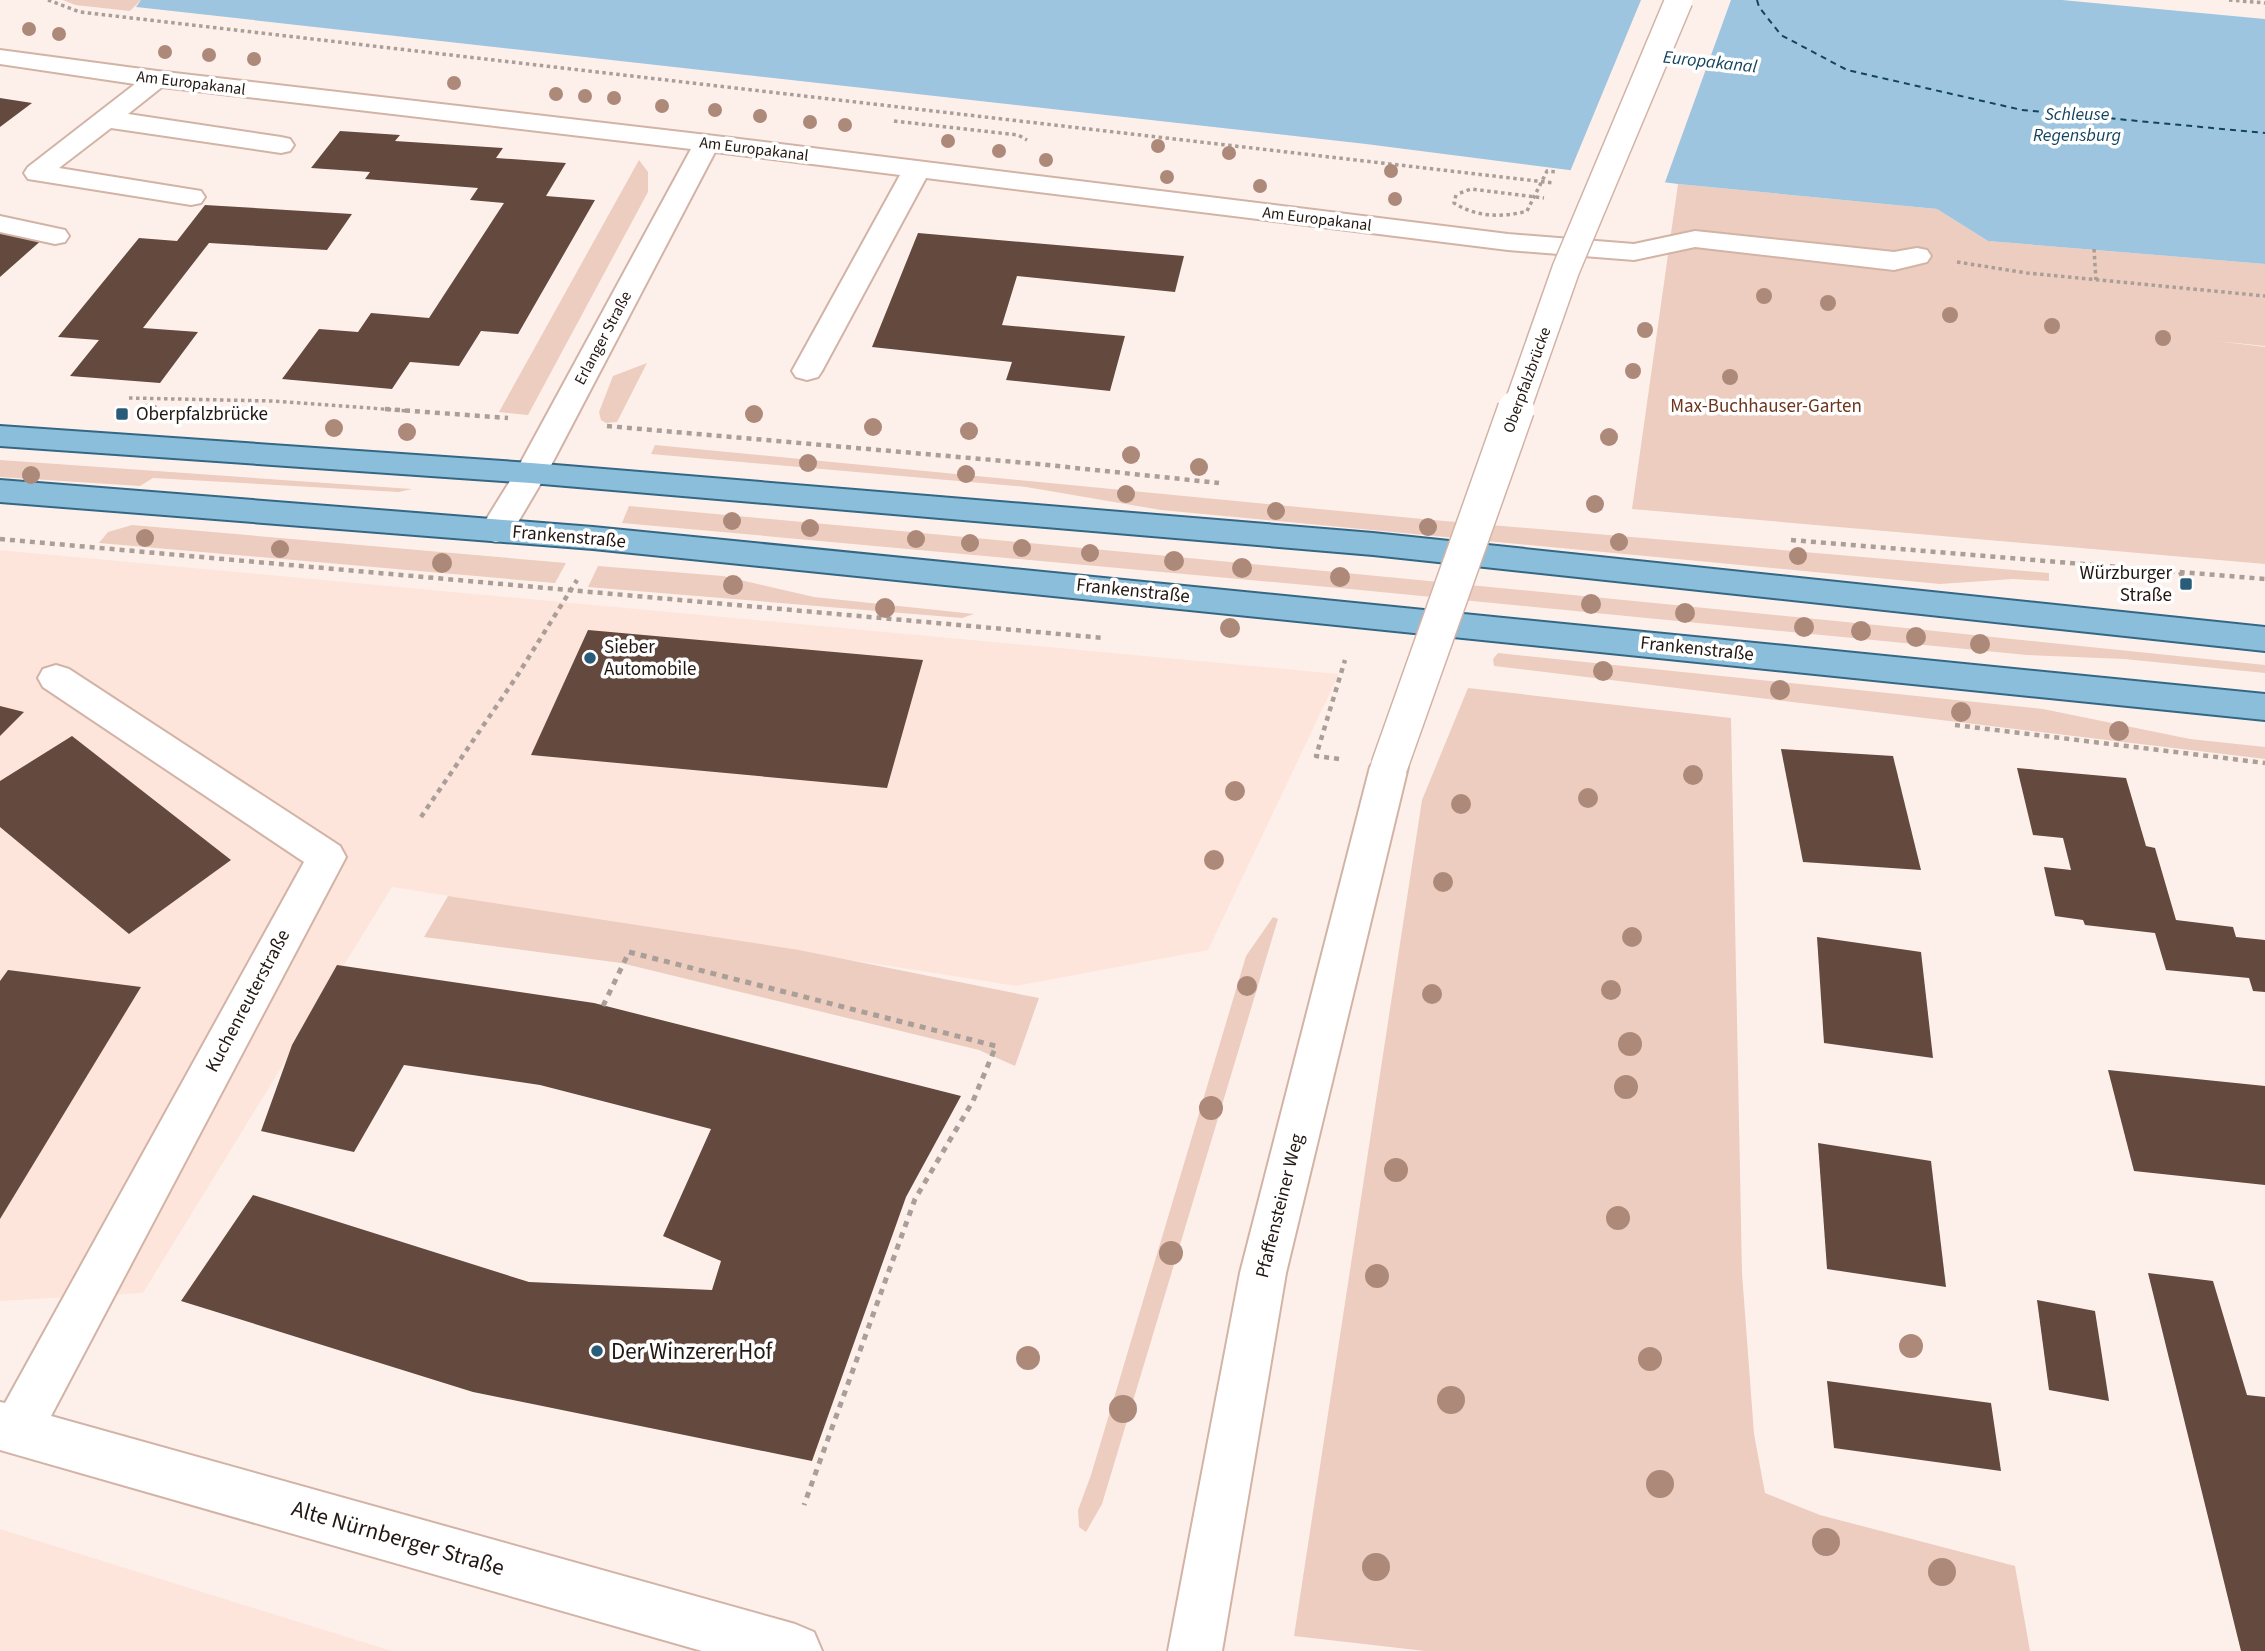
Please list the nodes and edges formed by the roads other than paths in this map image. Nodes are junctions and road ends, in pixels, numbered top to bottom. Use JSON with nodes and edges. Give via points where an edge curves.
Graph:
{"nodes":[{"id":1,"x":1679,"y":0,"type":"edge"},
{"id":2,"x":0,"y":57,"type":"edge"},
{"id":3,"x":158,"y":79,"type":"junction"},
{"id":4,"x":106,"y":119,"type":"junction"},
{"id":5,"x":707,"y":143,"type":"junction"},
{"id":6,"x":281,"y":145,"type":"dead end"},
{"id":7,"x":917,"y":169,"type":"junction"},
{"id":8,"x":191,"y":197,"type":"dead end"},
{"id":9,"x":0,"y":225,"type":"edge"},
{"id":10,"x":55,"y":236,"type":"dead end"},
{"id":11,"x":1917,"y":256,"type":"road end"},
{"id":12,"x":807,"y":371,"type":"dead end"},
{"id":13,"x":0,"y":436,"type":"edge"},
{"id":14,"x":531,"y":473,"type":"junction"},
{"id":15,"x":0,"y":491,"type":"edge"},
{"id":16,"x":496,"y":531,"type":"junction"},
{"id":17,"x":2265,"y":639,"type":"edge"},
{"id":18,"x":56,"y":678,"type":"dead end"},
{"id":19,"x":2265,"y":707,"type":"edge"},
{"id":20,"x":1389,"y":767,"type":"joint"},
{"id":21,"x":9,"y":1428,"type":"edge"},
{"id":22,"x":795,"y":1651,"type":"edge"},
{"id":23,"x":1195,"y":1651,"type":"edge"}],
"edges":[{"from":1,"to":20,"type":"street","name":"Oberpfalzbrücke","bridge":true,"via":[[1566,269]]},
{"from":2,"to":3,"type":"street","name":"Am Europakanal"},
{"from":3,"to":4,"type":"street"},
{"from":3,"to":5,"type":"street","name":"Am Europakanal"},
{"from":4,"to":6,"type":"street"},
{"from":4,"to":8,"type":"street","via":[[37,173]]},
{"from":5,"to":7,"type":"street","name":"Am Europakanal"},
{"from":5,"to":14,"type":"street","name":"Erlanger Straße"},
{"from":7,"to":11,"type":"street","name":"Am Europakanal","via":[[1508,242],[1634,252],[1695,239],[1894,261]]},
{"from":7,"to":12,"type":"street"},
{"from":9,"to":10,"type":"street"},
{"from":13,"to":14,"type":"main road"},
{"from":14,"to":16,"type":"street","name":"Erlanger Straße"},
{"from":14,"to":17,"type":"main road","via":[[1373,544]]},
{"from":15,"to":16,"type":"main road","name":"Frankenstraße"},
{"from":16,"to":19,"type":"main road","name":"Frankenstraße","via":[[992,576]]},
{"from":18,"to":21,"type":"street","name":"Kuchenreuterstraße","via":[[326,857]]},
{"from":20,"to":23,"type":"street","name":"Pfaffensteiner Weg","via":[[1264,1273]]},
{"from":21,"to":22,"type":"street","name":"Alte Nürnberger Straße"}]}
